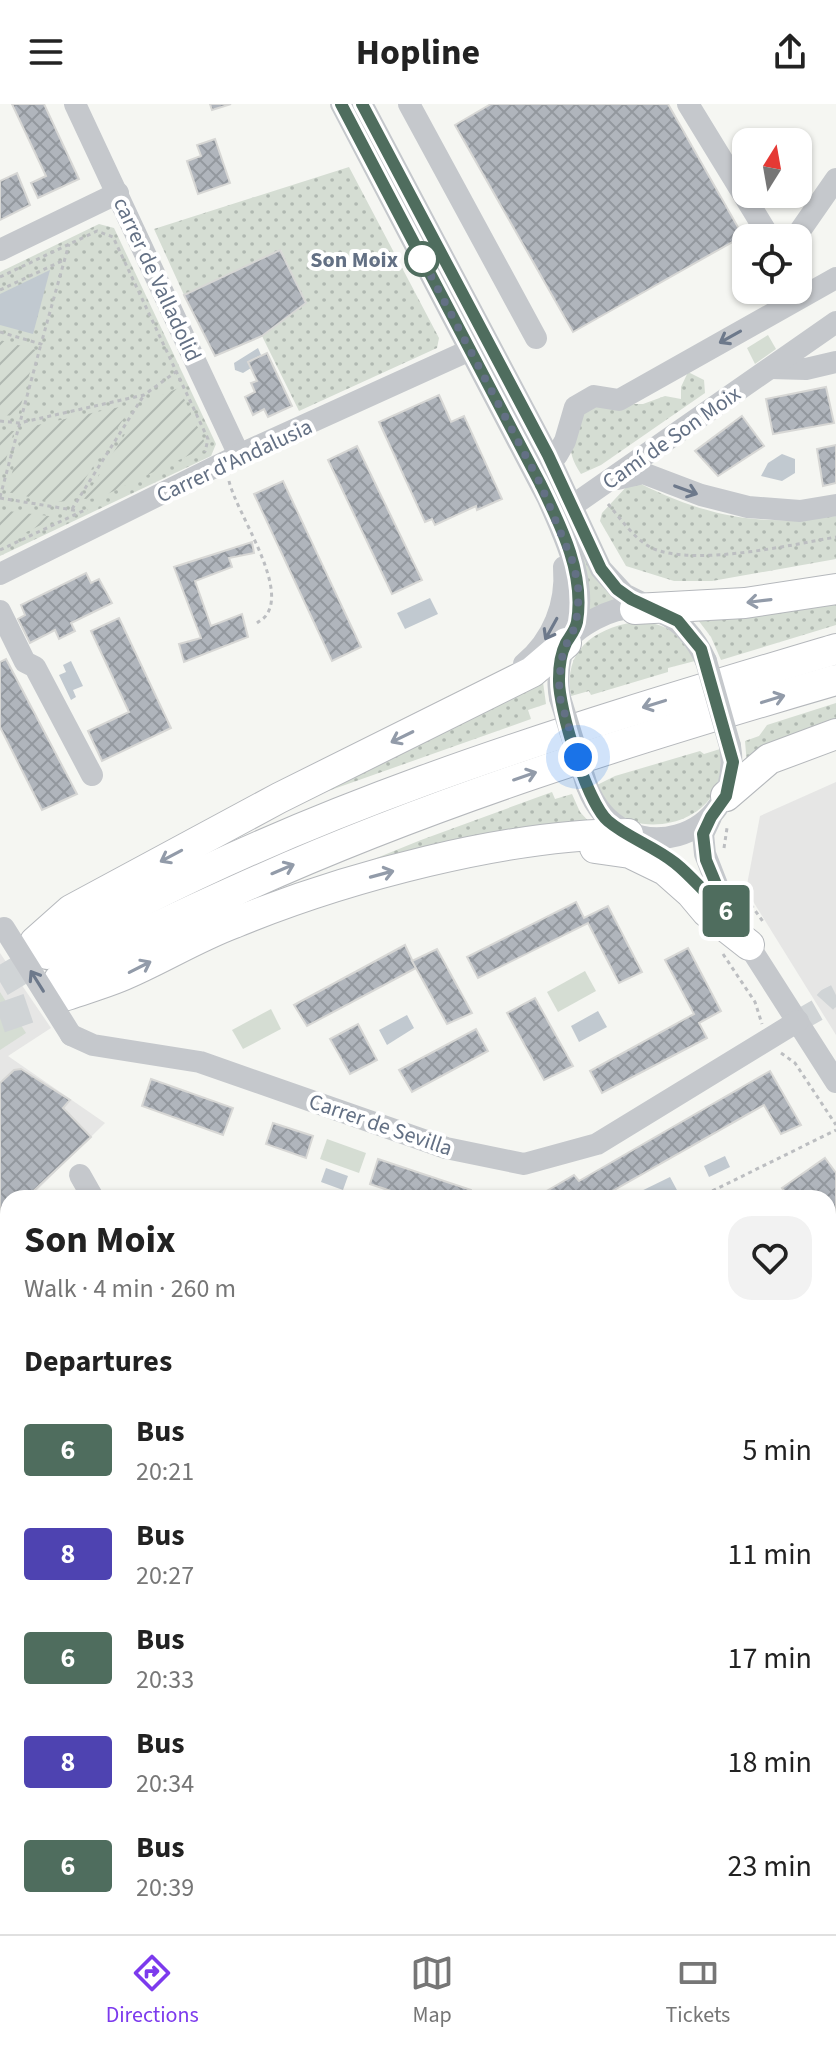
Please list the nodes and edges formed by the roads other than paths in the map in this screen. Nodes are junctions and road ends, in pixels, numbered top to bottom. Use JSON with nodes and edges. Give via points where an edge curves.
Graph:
{"nodes":[{"id":1,"x":75,"y":104,"type":"edge"},
{"id":2,"x":341,"y":104,"type":"edge"},
{"id":3,"x":351,"y":104,"type":"edge"},
{"id":4,"x":362,"y":104,"type":"edge"},
{"id":5,"x":409,"y":104,"type":"edge"},
{"id":6,"x":688,"y":104,"type":"edge"},
{"id":7,"x":367,"y":153,"type":"junction"},
{"id":8,"x":836,"y":179,"type":"edge"},
{"id":9,"x":118,"y":193,"type":"junction"},
{"id":10,"x":761,"y":224,"type":"edge"},
{"id":11,"x":805,"y":224,"type":"edge"},
{"id":12,"x":0,"y":250,"type":"edge"},
{"id":13,"x":836,"y":278,"type":"edge"},
{"id":14,"x":812,"y":288,"type":"edge"},
{"id":15,"x":779,"y":304,"type":"edge"},
{"id":16,"x":836,"y":322,"type":"edge"},
{"id":17,"x":536,"y":338,"type":"dead end"},
{"id":18,"x":470,"y":350,"type":"junction"},
{"id":19,"x":836,"y":362,"type":"edge"},
{"id":20,"x":771,"y":368,"type":"junction"},
{"id":21,"x":487,"y":382,"type":"junction"},
{"id":22,"x":553,"y":454,"type":"junction"},
{"id":23,"x":233,"y":458,"type":"junction"},
{"id":24,"x":612,"y":480,"type":"junction"},
{"id":25,"x":836,"y":505,"type":"edge"},
{"id":26,"x":572,"y":506,"type":"junction"},
{"id":27,"x":560,"y":526,"type":"junction"},
{"id":28,"x":0,"y":574,"type":"edge"},
{"id":29,"x":836,"y":589,"type":"edge"},
{"id":30,"x":648,"y":609,"type":"junction"},
{"id":31,"x":0,"y":611,"type":"edge"},
{"id":32,"x":569,"y":640,"type":"junction"},
{"id":33,"x":836,"y":649,"type":"edge"},
{"id":34,"x":836,"y":680,"type":"edge"},
{"id":35,"x":453,"y":712,"type":"junction"},
{"id":36,"x":836,"y":734,"type":"edge"},
{"id":37,"x":836,"y":742,"type":"edge"},
{"id":38,"x":92,"y":775,"type":"dead end"},
{"id":39,"x":723,"y":811,"type":"junction"},
{"id":40,"x":632,"y":835,"type":"junction"},
{"id":41,"x":458,"y":856,"type":"junction"},
{"id":42,"x":728,"y":913,"type":"junction"},
{"id":43,"x":2,"y":924,"type":"edge"},
{"id":44,"x":757,"y":934,"type":"junction"},
{"id":45,"x":52,"y":968,"type":"junction"},
{"id":46,"x":798,"y":1021,"type":"junction"},
{"id":47,"x":836,"y":1082,"type":"edge"},
{"id":48,"x":80,"y":1175,"type":"dead end"},
{"id":49,"x":88,"y":1190,"type":"edge"}],
"edges":[{"from":1,"to":9,"type":"street","name":"carrer de Valladolid"},
{"from":2,"to":7,"type":"street"},
{"from":3,"to":7,"type":"street","via":[[370,141]]},
{"from":4,"to":22,"type":"street"},
{"from":5,"to":17,"type":"street"},
{"from":6,"to":10,"type":"street"},
{"from":7,"to":18,"type":"street"},
{"from":8,"to":11,"type":"street"},
{"from":9,"to":12,"type":"street"},
{"from":9,"to":23,"type":"street","name":"carrer de Valladolid"},
{"from":13,"to":14,"type":"street"},
{"from":15,"to":22,"type":"street","one_way":true,"via":[[619,400],[594,396],[575,407]]},
{"from":16,"to":20,"type":"street"},
{"from":18,"to":21,"type":"street"},
{"from":18,"to":23,"type":"street","name":"Carrer d'Andalusia"},
{"from":19,"to":20,"type":"street","via":[[806,369]]},
{"from":20,"to":24,"type":"street","name":"Camí de Son Moix"},
{"from":21,"to":22,"type":"street","via":[[506,396],[535,450]]},
{"from":21,"to":27,"type":"street"},
{"from":22,"to":26,"type":"street"},
{"from":23,"to":28,"type":"street","name":"Carrer d'Andalusia"},
{"from":24,"to":25,"type":"street","one_way":true,"via":[[643,473],[748,507],[800,511]]},
{"from":24,"to":26,"type":"street","name":"Camí de Son Moix"},
{"from":26,"to":30,"type":"street","via":[[610,581]]},
{"from":27,"to":32,"type":"street","via":[[579,593]]},
{"from":27,"to":35,"type":"street","one_way":true,"via":[[565,587],[552,628],[525,663],[462,700]]},
{"from":29,"to":30,"type":"highway","one_way":true,"via":[[745,603]]},
{"from":30,"to":32,"type":"street","via":[[601,616]]},
{"from":30,"to":39,"type":"street","bridge":true,"via":[[686,629],[706,661],[730,746],[732,774]]},
{"from":31,"to":38,"type":"street"},
{"from":32,"to":35,"type":"highway","via":[[532,672]]},
{"from":32,"to":40,"type":"street","bridge":true,"via":[[559,671],[560,698],[587,786],[599,811]]},
{"from":33,"to":45,"type":"highway","one_way":true,"via":[[599,721],[282,838],[137,905]]},
{"from":45,"to":34,"type":"highway","one_way":true,"via":[[136,938],[277,871],[410,818],[545,770]]},
{"from":35,"to":45,"type":"highway","one_way":true,"via":[[71,910]]},
{"from":36,"to":39,"type":"highway","via":[[769,759]]},
{"from":37,"to":42,"type":"street","via":[[765,771],[727,811],[716,846]]},
{"from":39,"to":40,"type":"street","via":[[681,835]]},
{"from":39,"to":42,"type":"street","via":[[703,834],[706,860]]},
{"from":40,"to":41,"type":"highway","via":[[560,838]]},
{"from":40,"to":42,"type":"street","via":[[672,860]]},
{"from":41,"to":44,"type":"highway","via":[[567,847],[630,853],[674,877],[707,912]]},
{"from":45,"to":41,"type":"highway","one_way":true,"via":[[119,977],[277,906]]},
{"from":42,"to":44,"type":"street"},
{"from":46,"to":43,"type":"street","name":"Carrer de Sevilla","one_way":true,"bridge":true,"via":[[597,1144],[524,1164],[446,1148],[200,1062],[93,1045],[71,1035]]},
{"from":44,"to":46,"type":"street"},
{"from":46,"to":47,"type":"street"},
{"from":48,"to":49,"type":"street"}]}
